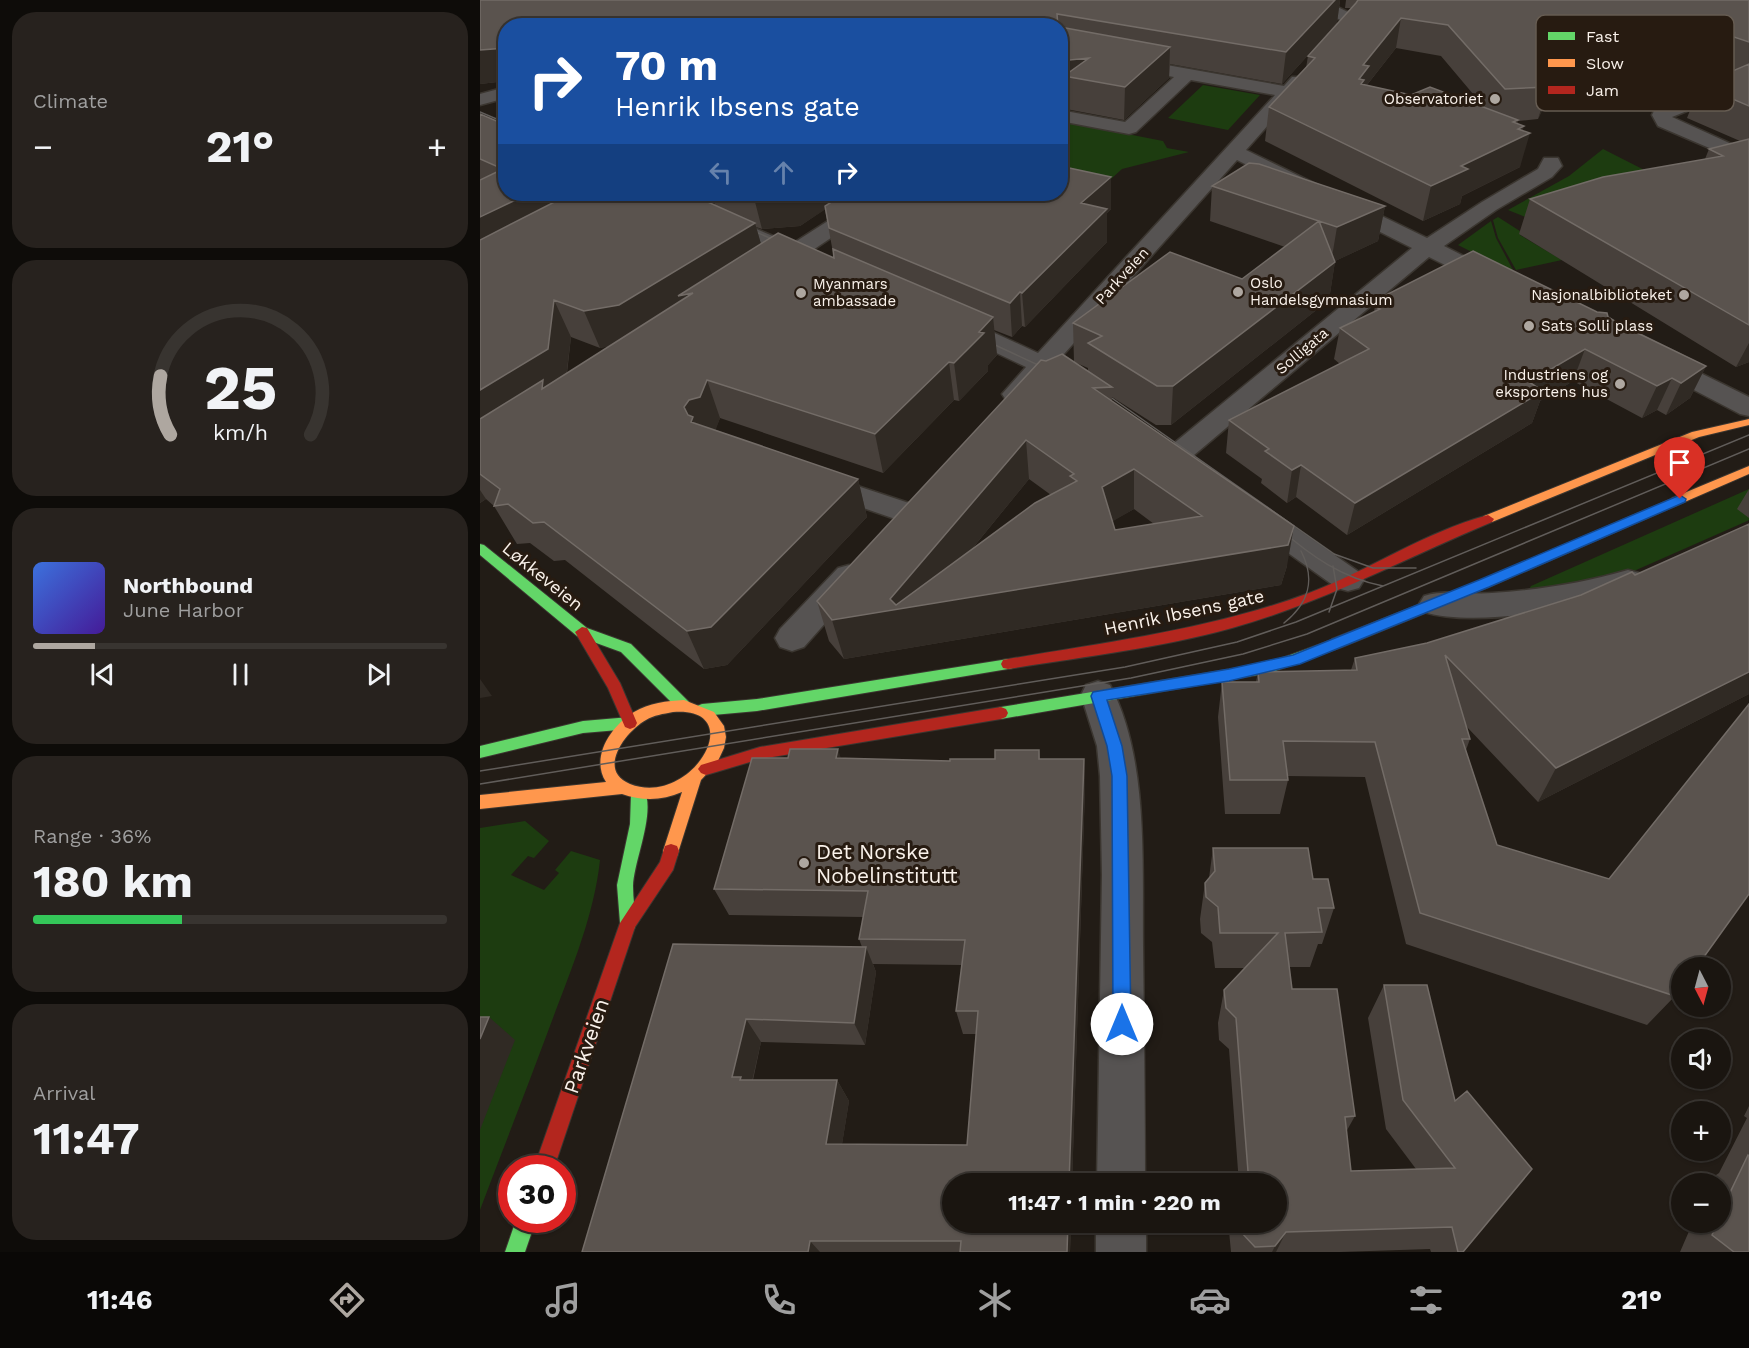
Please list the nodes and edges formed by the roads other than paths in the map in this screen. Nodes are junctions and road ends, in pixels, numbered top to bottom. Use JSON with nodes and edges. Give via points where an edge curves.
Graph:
{"nodes":[{"id":1,"x":1309,"y":0,"type":"edge"},
{"id":2,"x":1404,"y":14,"type":"edge"},
{"id":3,"x":1345,"y":17,"type":"junction"},
{"id":4,"x":1337,"y":37,"type":"edge"},
{"id":5,"x":1068,"y":52,"type":"edge"},
{"id":6,"x":1092,"y":57,"type":"junction"},
{"id":7,"x":1308,"y":70,"type":"edge"},
{"id":8,"x":1069,"y":72,"type":"edge"},
{"id":9,"x":1188,"y":74,"type":"junction"},
{"id":10,"x":1749,"y":80,"type":"edge"},
{"id":11,"x":1734,"y":86,"type":"edge"},
{"id":12,"x":1288,"y":92,"type":"junction"},
{"id":13,"x":498,"y":98,"type":"edge"},
{"id":14,"x":481,"y":110,"type":"edge"},
{"id":15,"x":1669,"y":111,"type":"edge"},
{"id":16,"x":1068,"y":117,"type":"edge"},
{"id":17,"x":1234,"y":152,"type":"junction"},
{"id":18,"x":1749,"y":159,"type":"edge"},
{"id":19,"x":1551,"y":162,"type":"dead end"},
{"id":20,"x":673,"y":201,"type":"edge"},
{"id":21,"x":872,"y":201,"type":"edge"},
{"id":22,"x":1427,"y":247,"type":"junction"},
{"id":23,"x":794,"y":253,"type":"junction"},
{"id":24,"x":825,"y":267,"type":"edge"},
{"id":25,"x":758,"y":276,"type":"edge"},
{"id":26,"x":1513,"y":290,"type":"edge"},
{"id":27,"x":937,"y":316,"type":"edge"},
{"id":28,"x":1631,"y":349,"type":"edge"},
{"id":29,"x":1042,"y":365,"type":"junction"},
{"id":30,"x":1081,"y":391,"type":"edge"},
{"id":31,"x":1749,"y":408,"type":"edge"},
{"id":32,"x":996,"y":416,"type":"edge"},
{"id":33,"x":1749,"y":422,"type":"edge"},
{"id":34,"x":1152,"y":440,"type":"edge"},
{"id":35,"x":1749,"y":470,"type":"edge"},
{"id":36,"x":792,"y":473,"type":"edge"},
{"id":37,"x":1235,"y":499,"type":"edge"},
{"id":38,"x":480,"y":548,"type":"edge"},
{"id":39,"x":1657,"y":570,"type":"edge"},
{"id":40,"x":1348,"y":580,"type":"junction"},
{"id":41,"x":1435,"y":604,"type":"junction"},
{"id":42,"x":582,"y":632,"type":"junction"},
{"id":43,"x":792,"y":638,"type":"dead end"},
{"id":44,"x":1098,"y":696,"type":"junction"},
{"id":45,"x":684,"y":706,"type":"junction"},
{"id":46,"x":702,"y":710,"type":"junction"},
{"id":47,"x":630,"y":723,"type":"junction"},
{"id":48,"x":480,"y":752,"type":"edge"},
{"id":49,"x":706,"y":769,"type":"junction"},
{"id":50,"x":694,"y":779,"type":"junction"},
{"id":51,"x":623,"y":787,"type":"junction"},
{"id":52,"x":639,"y":794,"type":"junction"},
{"id":53,"x":480,"y":802,"type":"edge"},
{"id":54,"x":628,"y":923,"type":"junction"},
{"id":55,"x":548,"y":1155,"type":"edge"},
{"id":56,"x":1121,"y":1173,"type":"edge"},
{"id":57,"x":522,"y":1233,"type":"edge"},
{"id":58,"x":1121,"y":1233,"type":"edge"},
{"id":59,"x":515,"y":1252,"type":"edge"},
{"id":60,"x":1121,"y":1252,"type":"edge"}],
"edges":[{"from":1,"to":3,"type":"street"},
{"from":2,"to":3,"type":"street"},
{"from":3,"to":4,"type":"street","via":[[1347,24]]},
{"from":5,"to":6,"type":"street"},
{"from":6,"to":8,"type":"street"},
{"from":6,"to":9,"type":"street"},
{"from":7,"to":12,"type":"street","name":"Parkveien"},
{"from":9,"to":12,"type":"street"},
{"from":9,"to":16,"type":"street","via":[[1129,128]]},
{"from":10,"to":11,"type":"street"},
{"from":12,"to":17,"type":"street","name":"Parkveien"},
{"from":13,"to":14,"type":"street"},
{"from":15,"to":18,"type":"street","via":[[1661,116],[1665,122]]},
{"from":17,"to":22,"type":"street"},
{"from":17,"to":29,"type":"street","name":"Parkveien"},
{"from":19,"to":22,"type":"street","name":"Solligata","via":[[1545,173]]},
{"from":20,"to":23,"type":"street"},
{"from":21,"to":23,"type":"street"},
{"from":22,"to":26,"type":"street"},
{"from":22,"to":34,"type":"street","name":"Solligata","via":[[1187,464]]},
{"from":23,"to":24,"type":"street"},
{"from":23,"to":25,"type":"street"},
{"from":27,"to":29,"type":"street","via":[[1022,352]]},
{"from":28,"to":31,"type":"street"},
{"from":29,"to":30,"type":"street"},
{"from":29,"to":32,"type":"street","name":"Parkveien"},
{"from":33,"to":40,"type":"main road","name":"Henrik Ibsens gate","via":[[1696,434]]},
{"from":35,"to":41,"type":"main road"},
{"from":36,"to":43,"type":"street","via":[[915,504]]},
{"from":37,"to":40,"type":"street"},
{"from":38,"to":42,"type":"main road","name":"Løkkeveien"},
{"from":39,"to":41,"type":"street","via":[[1606,590],[1472,607]]},
{"from":40,"to":46,"type":"main road","name":"Henrik Ibsens gate","via":[[1296,603],[1230,624],[1136,643],[757,705]]},
{"from":41,"to":44,"type":"main road","via":[[1269,668]]},
{"from":42,"to":45,"type":"main road","name":"Løkkeveien","via":[[626,648]]},
{"from":42,"to":47,"type":"main road","name":"Løkkeveien","via":[[615,687]]},
{"from":44,"to":49,"type":"main road","via":[[760,753]]},
{"from":44,"to":56,"type":"street","via":[[1115,746],[1119,776]]},
{"from":45,"to":46,"type":"main road"},
{"from":45,"to":47,"type":"main road","via":[[662,707]]},
{"from":46,"to":49,"type":"main road","via":[[717,723],[720,739]]},
{"from":47,"to":48,"type":"main road","via":[[583,727]]},
{"from":47,"to":51,"type":"main road","via":[[613,741],[607,758],[608,772]]},
{"from":49,"to":50,"type":"main road"},
{"from":50,"to":52,"type":"main road","via":[[673,790]]},
{"from":50,"to":54,"type":"main road","name":"Parkveien","via":[[667,865]]},
{"from":51,"to":52,"type":"main road"},
{"from":51,"to":53,"type":"main road"},
{"from":52,"to":54,"type":"main road","name":"Parkveien","via":[[638,824],[626,885]]},
{"from":54,"to":55,"type":"main road","name":"Parkveien"},
{"from":57,"to":59,"type":"main road"},
{"from":58,"to":60,"type":"street"}]}
